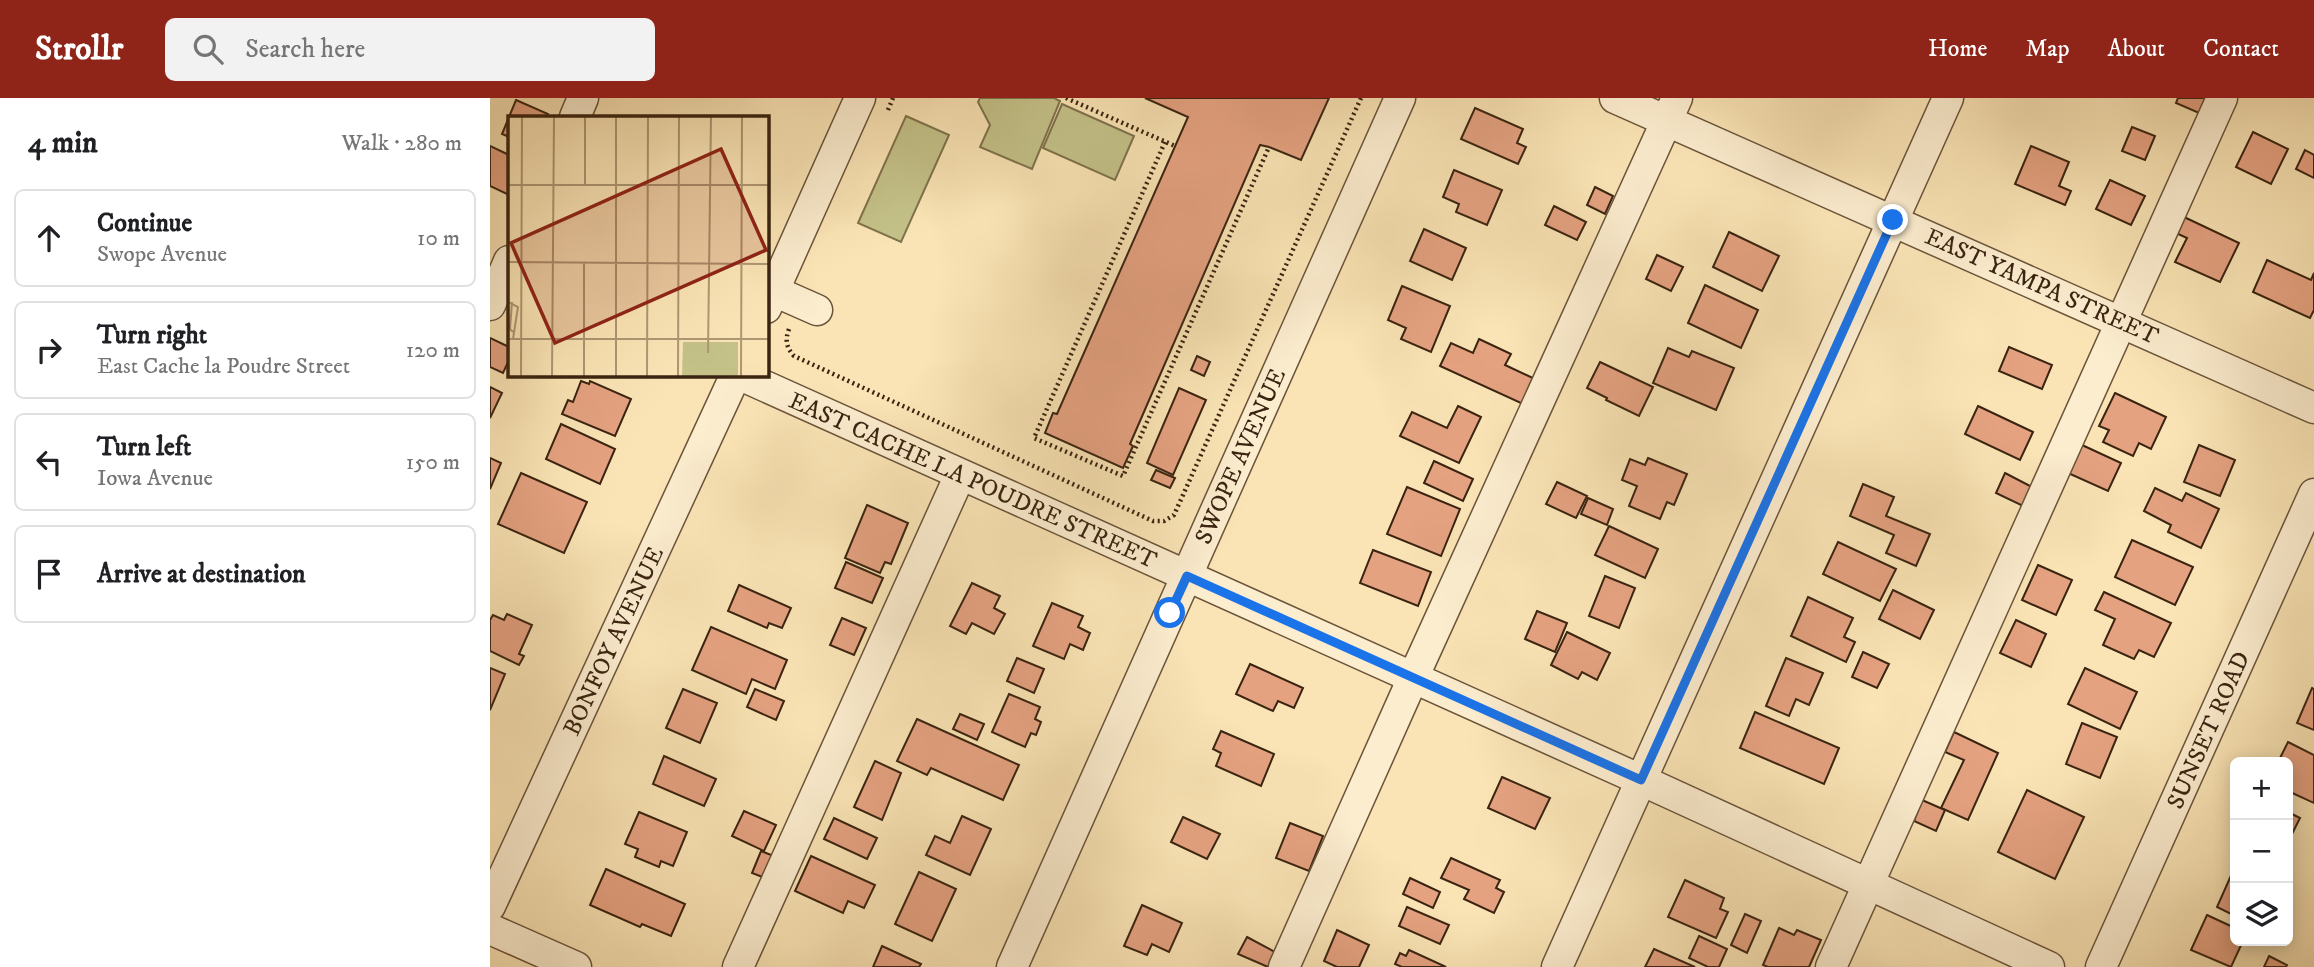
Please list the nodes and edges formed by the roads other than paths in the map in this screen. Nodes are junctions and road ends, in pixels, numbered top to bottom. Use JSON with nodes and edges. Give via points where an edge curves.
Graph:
{"nodes":[{"id":1,"x":583,"y":98,"type":"edge"},
{"id":2,"x":860,"y":98,"type":"edge"},
{"id":3,"x":1400,"y":98,"type":"edge"},
{"id":4,"x":1615,"y":98,"type":"edge"},
{"id":5,"x":1948,"y":98,"type":"edge"},
{"id":6,"x":2222,"y":98,"type":"edge"},
{"id":7,"x":1672,"y":109,"type":"edge"},
{"id":8,"x":575,"y":116,"type":"edge"},
{"id":9,"x":1893,"y":220,"type":"junction"},
{"id":10,"x":503,"y":267,"type":"edge"},
{"id":11,"x":789,"y":303,"type":"edge"},
{"id":12,"x":490,"y":305,"type":"edge"},
{"id":13,"x":2121,"y":322,"type":"junction"},
{"id":14,"x":736,"y":376,"type":"edge"},
{"id":15,"x":741,"y":376,"type":"edge"},
{"id":16,"x":2314,"y":408,"type":"edge"},
{"id":17,"x":960,"y":475,"type":"junction"},
{"id":18,"x":2314,"y":494,"type":"edge"},
{"id":19,"x":1187,"y":576,"type":"junction"},
{"id":20,"x":1413,"y":678,"type":"junction"},
{"id":21,"x":1641,"y":780,"type":"junction"},
{"id":22,"x":1868,"y":884,"type":"junction"},
{"id":23,"x":490,"y":906,"type":"edge"},
{"id":24,"x":490,"y":929,"type":"edge"},
{"id":25,"x":576,"y":967,"type":"edge"},
{"id":26,"x":738,"y":967,"type":"edge"},
{"id":27,"x":1012,"y":967,"type":"edge"},
{"id":28,"x":1284,"y":967,"type":"edge"},
{"id":29,"x":1556,"y":967,"type":"edge"},
{"id":30,"x":1831,"y":967,"type":"edge"},
{"id":31,"x":2049,"y":967,"type":"edge"},
{"id":32,"x":2101,"y":967,"type":"edge"}],
"edges":[{"from":1,"to":8,"type":"street"},
{"from":2,"to":11,"type":"street"},
{"from":3,"to":19,"type":"street","name":"SWOPE AVENUE"},
{"from":4,"to":7,"type":"street","name":"EAST YAMPA STREET"},
{"from":5,"to":9,"type":"street"},
{"from":6,"to":13,"type":"street"},
{"from":7,"to":9,"type":"street","name":"EAST YAMPA STREET"},
{"from":7,"to":20,"type":"street"},
{"from":9,"to":13,"type":"street","name":"EAST YAMPA STREET"},
{"from":9,"to":21,"type":"street"},
{"from":10,"to":12,"type":"street"},
{"from":13,"to":16,"type":"street","name":"EAST YAMPA STREET"},
{"from":13,"to":22,"type":"street"},
{"from":14,"to":23,"type":"street","name":"BONFOY AVENUE"},
{"from":15,"to":17,"type":"street","name":"EAST CACHE LA POUDRE STREET"},
{"from":17,"to":19,"type":"street","name":"EAST CACHE LA POUDRE STREET"},
{"from":17,"to":26,"type":"street"},
{"from":18,"to":32,"type":"street","name":"SUNSET ROAD"},
{"from":19,"to":20,"type":"street","name":"EAST CACHE LA POUDRE STREET"},
{"from":19,"to":27,"type":"street","name":"SWOPE AVENUE"},
{"from":20,"to":21,"type":"street","name":"EAST CACHE LA POUDRE STREET"},
{"from":20,"to":28,"type":"street"},
{"from":21,"to":22,"type":"street","name":"EAST CACHE LA POUDRE STREET"},
{"from":21,"to":29,"type":"street"},
{"from":22,"to":30,"type":"street"},
{"from":22,"to":31,"type":"street","name":"EAST CACHE LA POUDRE STREET"},
{"from":24,"to":25,"type":"street"}]}
